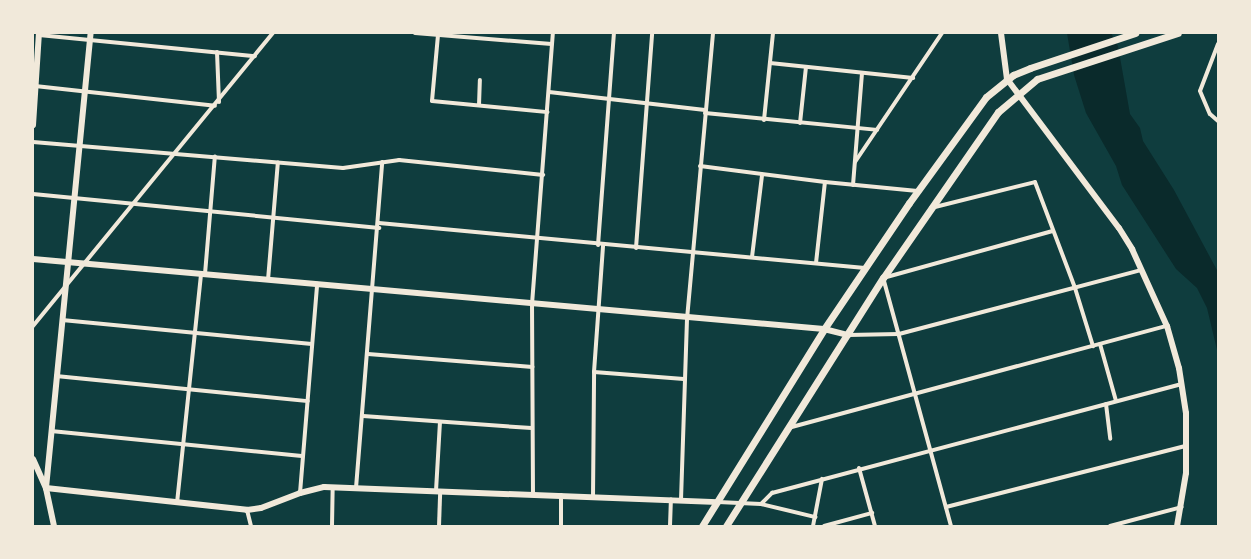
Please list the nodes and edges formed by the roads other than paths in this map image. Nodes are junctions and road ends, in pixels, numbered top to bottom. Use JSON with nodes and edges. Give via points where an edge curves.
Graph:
{"nodes":[{"id":1,"x":91,"y":33,"type":"edge"},
{"id":2,"x":273,"y":33,"type":"edge"},
{"id":3,"x":415,"y":33,"type":"edge"},
{"id":4,"x":553,"y":33,"type":"edge"},
{"id":5,"x":614,"y":33,"type":"edge"},
{"id":6,"x":652,"y":33,"type":"edge"},
{"id":7,"x":713,"y":33,"type":"edge"},
{"id":8,"x":773,"y":33,"type":"edge"},
{"id":9,"x":942,"y":33,"type":"edge"},
{"id":10,"x":1001,"y":33,"type":"edge"},
{"id":11,"x":1135,"y":33,"type":"edge"},
{"id":12,"x":1178,"y":33,"type":"edge"},
{"id":13,"x":39,"y":34,"type":"edge"},
{"id":14,"x":438,"y":35,"type":"junction"},
{"id":15,"x":90,"y":40,"type":"junction"},
{"id":16,"x":552,"y":44,"type":"junction"},
{"id":17,"x":1218,"y":44,"type":"edge"},
{"id":18,"x":217,"y":52,"type":"junction"},
{"id":19,"x":255,"y":56,"type":"junction"},
{"id":20,"x":770,"y":63,"type":"junction"},
{"id":21,"x":806,"y":67,"type":"junction"},
{"id":22,"x":862,"y":73,"type":"junction"},
{"id":23,"x":913,"y":78,"type":"junction"},
{"id":24,"x":1007,"y":79,"type":"junction"},
{"id":25,"x":480,"y":80,"type":"dead end"},
{"id":26,"x":34,"y":86,"type":"edge"},
{"id":27,"x":86,"y":91,"type":"junction"},
{"id":28,"x":548,"y":92,"type":"junction"},
{"id":29,"x":1016,"y":94,"type":"junction"},
{"id":30,"x":608,"y":99,"type":"junction"},
{"id":31,"x":219,"y":102,"type":"junction"},
{"id":32,"x":648,"y":104,"type":"junction"},
{"id":33,"x":479,"y":105,"type":"junction"},
{"id":34,"x":215,"y":106,"type":"junction"},
{"id":35,"x":705,"y":111,"type":"junction"},
{"id":36,"x":547,"y":112,"type":"junction"},
{"id":37,"x":764,"y":120,"type":"junction"},
{"id":38,"x":1218,"y":122,"type":"edge"},
{"id":39,"x":800,"y":123,"type":"junction"},
{"id":40,"x":33,"y":125,"type":"edge"},
{"id":41,"x":858,"y":128,"type":"junction"},
{"id":42,"x":877,"y":130,"type":"junction"},
{"id":43,"x":33,"y":142,"type":"edge"},
{"id":44,"x":81,"y":147,"type":"junction"},
{"id":45,"x":176,"y":153,"type":"junction"},
{"id":46,"x":214,"y":156,"type":"junction"},
{"id":47,"x":278,"y":162,"type":"junction"},
{"id":48,"x":382,"y":162,"type":"junction"},
{"id":49,"x":855,"y":162,"type":"junction"},
{"id":50,"x":700,"y":166,"type":"junction"},
{"id":51,"x":543,"y":175,"type":"junction"},
{"id":52,"x":762,"y":175,"type":"junction"},
{"id":53,"x":824,"y":182,"type":"junction"},
{"id":54,"x":853,"y":185,"type":"junction"},
{"id":55,"x":918,"y":190,"type":"junction"},
{"id":56,"x":33,"y":194,"type":"edge"},
{"id":57,"x":76,"y":199,"type":"junction"},
{"id":58,"x":133,"y":205,"type":"junction"},
{"id":59,"x":931,"y":208,"type":"junction"},
{"id":60,"x":210,"y":212,"type":"junction"},
{"id":61,"x":273,"y":218,"type":"junction"},
{"id":62,"x":379,"y":223,"type":"junction"},
{"id":63,"x":378,"y":228,"type":"junction"},
{"id":64,"x":1053,"y":231,"type":"junction"},
{"id":65,"x":537,"y":239,"type":"junction"},
{"id":66,"x":600,"y":245,"type":"junction"},
{"id":67,"x":636,"y":248,"type":"junction"},
{"id":68,"x":693,"y":252,"type":"junction"},
{"id":69,"x":752,"y":257,"type":"junction"},
{"id":70,"x":33,"y":259,"type":"edge"},
{"id":71,"x":70,"y":262,"type":"junction"},
{"id":72,"x":816,"y":263,"type":"junction"},
{"id":73,"x":85,"y":264,"type":"junction"},
{"id":74,"x":865,"y":268,"type":"junction"},
{"id":75,"x":1143,"y":270,"type":"junction"},
{"id":76,"x":203,"y":274,"type":"junction"},
{"id":77,"x":883,"y":278,"type":"junction"},
{"id":78,"x":268,"y":280,"type":"junction"},
{"id":79,"x":67,"y":283,"type":"junction"},
{"id":80,"x":318,"y":284,"type":"junction"},
{"id":81,"x":1074,"y":288,"type":"junction"},
{"id":82,"x":374,"y":290,"type":"junction"},
{"id":83,"x":532,"y":304,"type":"junction"},
{"id":84,"x":598,"y":310,"type":"junction"},
{"id":85,"x":687,"y":318,"type":"junction"},
{"id":86,"x":62,"y":320,"type":"junction"},
{"id":87,"x":33,"y":326,"type":"edge"},
{"id":88,"x":1168,"y":326,"type":"junction"},
{"id":89,"x":824,"y":329,"type":"junction"},
{"id":90,"x":196,"y":333,"type":"junction"},
{"id":91,"x":899,"y":334,"type":"junction"},
{"id":92,"x":848,"y":335,"type":"junction"},
{"id":93,"x":312,"y":344,"type":"junction"},
{"id":94,"x":1100,"y":344,"type":"junction"},
{"id":95,"x":1092,"y":346,"type":"junction"},
{"id":96,"x":368,"y":354,"type":"junction"},
{"id":97,"x":532,"y":367,"type":"junction"},
{"id":98,"x":594,"y":372,"type":"junction"},
{"id":99,"x":56,"y":376,"type":"junction"},
{"id":100,"x":684,"y":379,"type":"junction"},
{"id":101,"x":1182,"y":384,"type":"junction"},
{"id":102,"x":190,"y":389,"type":"junction"},
{"id":103,"x":916,"y":392,"type":"junction"},
{"id":104,"x":308,"y":401,"type":"junction"},
{"id":105,"x":1116,"y":401,"type":"junction"},
{"id":106,"x":1106,"y":404,"type":"junction"},
{"id":107,"x":363,"y":416,"type":"junction"},
{"id":108,"x":440,"y":422,"type":"junction"},
{"id":109,"x":532,"y":428,"type":"junction"},
{"id":110,"x":786,"y":429,"type":"junction"},
{"id":111,"x":51,"y":431,"type":"junction"},
{"id":112,"x":1110,"y":439,"type":"dead end"},
{"id":113,"x":184,"y":444,"type":"junction"},
{"id":114,"x":1186,"y":446,"type":"junction"},
{"id":115,"x":931,"y":449,"type":"junction"},
{"id":116,"x":302,"y":456,"type":"junction"},
{"id":117,"x":33,"y":459,"type":"edge"},
{"id":118,"x":859,"y":468,"type":"junction"},
{"id":119,"x":822,"y":479,"type":"junction"},
{"id":120,"x":333,"y":487,"type":"junction"},
{"id":121,"x":46,"y":488,"type":"junction"},
{"id":122,"x":356,"y":488,"type":"junction"},
{"id":123,"x":438,"y":491,"type":"junction"},
{"id":124,"x":300,"y":493,"type":"junction"},
{"id":125,"x":533,"y":494,"type":"junction"},
{"id":126,"x":561,"y":495,"type":"junction"},
{"id":127,"x":593,"y":496,"type":"junction"},
{"id":128,"x":671,"y":500,"type":"junction"},
{"id":129,"x":681,"y":500,"type":"junction"},
{"id":130,"x":718,"y":502,"type":"junction"},
{"id":131,"x":177,"y":503,"type":"junction"},
{"id":132,"x":740,"y":503,"type":"junction"},
{"id":133,"x":761,"y":504,"type":"junction"},
{"id":134,"x":946,"y":507,"type":"junction"},
{"id":135,"x":1182,"y":507,"type":"junction"},
{"id":136,"x":248,"y":510,"type":"junction"},
{"id":137,"x":872,"y":512,"type":"junction"},
{"id":138,"x":815,"y":517,"type":"junction"},
{"id":139,"x":54,"y":526,"type":"edge"},
{"id":140,"x":250,"y":526,"type":"edge"},
{"id":141,"x":332,"y":526,"type":"edge"},
{"id":142,"x":439,"y":526,"type":"edge"},
{"id":143,"x":561,"y":526,"type":"edge"},
{"id":144,"x":670,"y":526,"type":"edge"},
{"id":145,"x":702,"y":526,"type":"edge"},
{"id":146,"x":726,"y":526,"type":"edge"},
{"id":147,"x":813,"y":526,"type":"edge"},
{"id":148,"x":824,"y":526,"type":"edge"},
{"id":149,"x":875,"y":526,"type":"edge"},
{"id":150,"x":951,"y":526,"type":"edge"},
{"id":151,"x":1110,"y":526,"type":"edge"},
{"id":152,"x":1177,"y":526,"type":"edge"}],
"edges":[{"from":1,"to":15,"type":"street"},
{"from":2,"to":19,"type":"street"},
{"from":3,"to":14,"type":"street"},
{"from":4,"to":16,"type":"street"},
{"from":5,"to":30,"type":"street"},
{"from":6,"to":32,"type":"street"},
{"from":7,"to":35,"type":"street"},
{"from":8,"to":20,"type":"street"},
{"from":9,"to":23,"type":"street"},
{"from":10,"to":24,"type":"street"},
{"from":11,"to":24,"type":"main road","via":[[1066,54]]},
{"from":12,"to":29,"type":"main road","via":[[1071,67],[1037,80]]},
{"from":13,"to":15,"type":"street"},
{"from":13,"to":26,"type":"street"},
{"from":14,"to":16,"type":"street"},
{"from":14,"to":33,"type":"street","via":[[432,101]]},
{"from":15,"to":18,"type":"street"},
{"from":15,"to":27,"type":"street"},
{"from":16,"to":28,"type":"street"},
{"from":17,"to":38,"type":"street","via":[[1200,91],[1210,114]]},
{"from":18,"to":19,"type":"street"},
{"from":18,"to":31,"type":"street"},
{"from":19,"to":31,"type":"street"},
{"from":20,"to":21,"type":"street"},
{"from":20,"to":37,"type":"street"},
{"from":21,"to":22,"type":"street"},
{"from":21,"to":39,"type":"street"},
{"from":22,"to":23,"type":"street"},
{"from":22,"to":41,"type":"street"},
{"from":23,"to":42,"type":"street"},
{"from":24,"to":29,"type":"street"},
{"from":24,"to":55,"type":"main road","via":[[986,96],[973,111]]},
{"from":25,"to":33,"type":"street"},
{"from":26,"to":27,"type":"street"},
{"from":26,"to":40,"type":"street"},
{"from":27,"to":34,"type":"street"},
{"from":27,"to":44,"type":"street"},
{"from":28,"to":30,"type":"street"},
{"from":28,"to":36,"type":"street"},
{"from":29,"to":59,"type":"main road","via":[[986,128]]},
{"from":29,"to":75,"type":"street","via":[[1119,228]]},
{"from":30,"to":32,"type":"street"},
{"from":30,"to":66,"type":"street"},
{"from":31,"to":34,"type":"street"},
{"from":32,"to":35,"type":"street"},
{"from":32,"to":67,"type":"street"},
{"from":33,"to":36,"type":"street"},
{"from":34,"to":45,"type":"street"},
{"from":35,"to":37,"type":"street"},
{"from":35,"to":50,"type":"street"},
{"from":36,"to":51,"type":"street"},
{"from":37,"to":39,"type":"street"},
{"from":39,"to":41,"type":"street"},
{"from":41,"to":42,"type":"street"},
{"from":41,"to":49,"type":"street"},
{"from":42,"to":49,"type":"street"},
{"from":43,"to":44,"type":"street"},
{"from":44,"to":45,"type":"street"},
{"from":44,"to":57,"type":"street"},
{"from":45,"to":46,"type":"street"},
{"from":45,"to":58,"type":"street"},
{"from":46,"to":47,"type":"street"},
{"from":46,"to":60,"type":"street"},
{"from":47,"to":48,"type":"street","via":[[343,168]]},
{"from":47,"to":61,"type":"street"},
{"from":48,"to":51,"type":"street","via":[[399,160]]},
{"from":48,"to":62,"type":"street"},
{"from":49,"to":54,"type":"street"},
{"from":50,"to":52,"type":"street"},
{"from":50,"to":68,"type":"street"},
{"from":51,"to":65,"type":"street"},
{"from":52,"to":53,"type":"street"},
{"from":52,"to":69,"type":"street"},
{"from":53,"to":54,"type":"street"},
{"from":53,"to":72,"type":"street"},
{"from":54,"to":55,"type":"street"},
{"from":55,"to":74,"type":"main road"},
{"from":56,"to":57,"type":"street"},
{"from":57,"to":58,"type":"street"},
{"from":57,"to":71,"type":"street"},
{"from":58,"to":60,"type":"street"},
{"from":58,"to":73,"type":"street"},
{"from":59,"to":64,"type":"street","via":[[1035,182]]},
{"from":59,"to":77,"type":"main road"},
{"from":60,"to":61,"type":"street"},
{"from":60,"to":76,"type":"street"},
{"from":61,"to":63,"type":"street"},
{"from":61,"to":78,"type":"street"},
{"from":62,"to":63,"type":"street"},
{"from":62,"to":65,"type":"street"},
{"from":63,"to":82,"type":"street"},
{"from":64,"to":77,"type":"street"},
{"from":64,"to":81,"type":"street"},
{"from":65,"to":66,"type":"street"},
{"from":65,"to":83,"type":"street"},
{"from":66,"to":67,"type":"street"},
{"from":66,"to":84,"type":"street"},
{"from":67,"to":68,"type":"street"},
{"from":68,"to":69,"type":"street"},
{"from":68,"to":85,"type":"street"},
{"from":69,"to":72,"type":"street"},
{"from":70,"to":71,"type":"street"},
{"from":71,"to":73,"type":"street"},
{"from":71,"to":79,"type":"street"},
{"from":72,"to":74,"type":"street"},
{"from":73,"to":76,"type":"street"},
{"from":73,"to":79,"type":"street"},
{"from":74,"to":89,"type":"main road"},
{"from":75,"to":81,"type":"street"},
{"from":75,"to":88,"type":"street"},
{"from":76,"to":78,"type":"street"},
{"from":76,"to":90,"type":"street"},
{"from":77,"to":91,"type":"street"},
{"from":77,"to":92,"type":"main road"},
{"from":78,"to":80,"type":"street"},
{"from":79,"to":86,"type":"street"},
{"from":79,"to":87,"type":"street"},
{"from":80,"to":82,"type":"street"},
{"from":80,"to":93,"type":"street"},
{"from":81,"to":91,"type":"street"},
{"from":81,"to":95,"type":"street"},
{"from":82,"to":83,"type":"street"},
{"from":82,"to":96,"type":"street"},
{"from":83,"to":84,"type":"street"},
{"from":83,"to":97,"type":"street"},
{"from":84,"to":85,"type":"street"},
{"from":84,"to":98,"type":"street"},
{"from":85,"to":89,"type":"street"},
{"from":85,"to":100,"type":"street"},
{"from":86,"to":90,"type":"street"},
{"from":86,"to":99,"type":"street"},
{"from":88,"to":94,"type":"street"},
{"from":88,"to":101,"type":"street"},
{"from":89,"to":92,"type":"street"},
{"from":89,"to":130,"type":"main road"},
{"from":90,"to":93,"type":"street"},
{"from":90,"to":102,"type":"street"},
{"from":91,"to":92,"type":"street"},
{"from":91,"to":103,"type":"street"},
{"from":92,"to":110,"type":"main road"},
{"from":93,"to":104,"type":"street"},
{"from":94,"to":95,"type":"street"},
{"from":94,"to":105,"type":"street"},
{"from":95,"to":103,"type":"street"},
{"from":96,"to":97,"type":"street"},
{"from":96,"to":107,"type":"street"},
{"from":97,"to":109,"type":"street"},
{"from":98,"to":100,"type":"street"},
{"from":98,"to":127,"type":"street"},
{"from":99,"to":102,"type":"street"},
{"from":99,"to":111,"type":"street"},
{"from":100,"to":129,"type":"street"},
{"from":101,"to":105,"type":"street"},
{"from":101,"to":114,"type":"street"},
{"from":102,"to":104,"type":"street"},
{"from":102,"to":113,"type":"street"},
{"from":103,"to":110,"type":"street"},
{"from":103,"to":115,"type":"street"},
{"from":104,"to":116,"type":"street"},
{"from":105,"to":106,"type":"street"},
{"from":106,"to":112,"type":"street"},
{"from":106,"to":115,"type":"street"},
{"from":107,"to":108,"type":"street"},
{"from":107,"to":122,"type":"street"},
{"from":108,"to":109,"type":"street"},
{"from":108,"to":123,"type":"street"},
{"from":109,"to":125,"type":"street"},
{"from":110,"to":132,"type":"main road"},
{"from":111,"to":113,"type":"street"},
{"from":111,"to":121,"type":"street"},
{"from":113,"to":116,"type":"street"},
{"from":113,"to":131,"type":"street"},
{"from":114,"to":134,"type":"street"},
{"from":114,"to":135,"type":"street"},
{"from":115,"to":118,"type":"street"},
{"from":115,"to":134,"type":"street"},
{"from":116,"to":124,"type":"street"},
{"from":117,"to":121,"type":"street"},
{"from":118,"to":119,"type":"street"},
{"from":118,"to":137,"type":"street"},
{"from":119,"to":133,"type":"street","via":[[772,493]]},
{"from":119,"to":138,"type":"street"},
{"from":120,"to":122,"type":"street"},
{"from":120,"to":124,"type":"street"},
{"from":120,"to":141,"type":"street"},
{"from":121,"to":131,"type":"street"},
{"from":121,"to":139,"type":"street"},
{"from":122,"to":123,"type":"street"},
{"from":123,"to":125,"type":"street"},
{"from":123,"to":142,"type":"street"},
{"from":124,"to":136,"type":"street","via":[[261,508]]},
{"from":125,"to":126,"type":"street"},
{"from":126,"to":127,"type":"street"},
{"from":126,"to":143,"type":"street"},
{"from":127,"to":128,"type":"street"},
{"from":128,"to":129,"type":"street"},
{"from":128,"to":144,"type":"street"},
{"from":129,"to":130,"type":"street"},
{"from":130,"to":132,"type":"street"},
{"from":130,"to":145,"type":"main road"},
{"from":131,"to":136,"type":"street"},
{"from":132,"to":133,"type":"street"},
{"from":132,"to":146,"type":"main road"},
{"from":133,"to":138,"type":"street"},
{"from":134,"to":150,"type":"street"},
{"from":135,"to":151,"type":"street"},
{"from":135,"to":152,"type":"street"},
{"from":136,"to":140,"type":"street"},
{"from":137,"to":148,"type":"street"},
{"from":137,"to":149,"type":"street"},
{"from":138,"to":147,"type":"street"}]}
